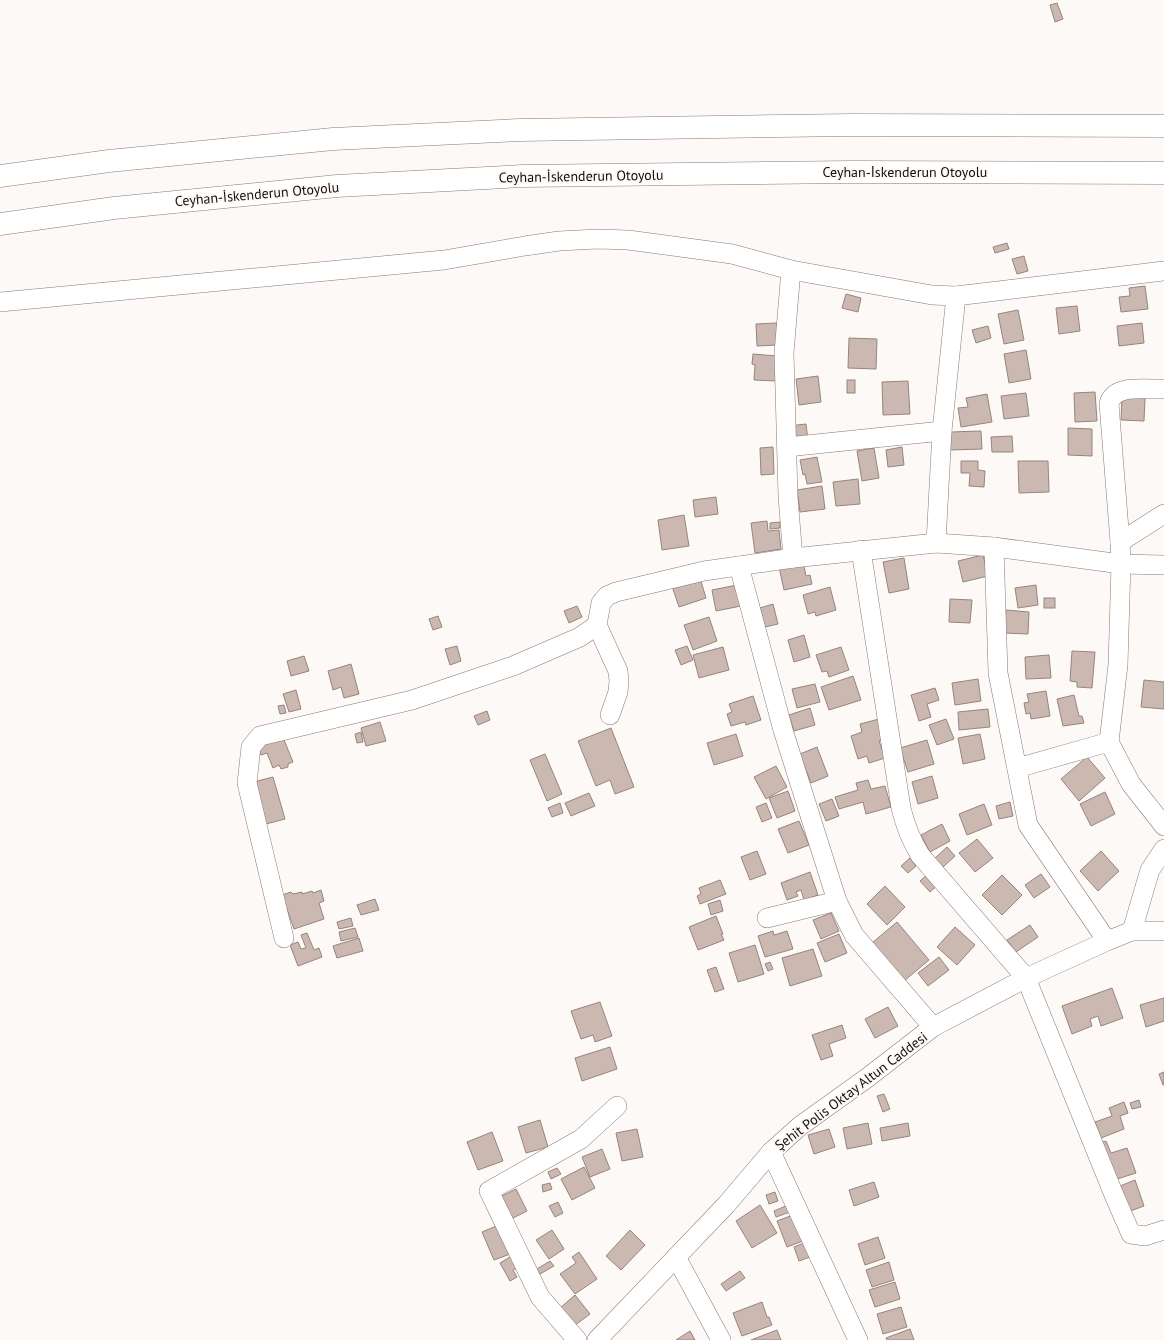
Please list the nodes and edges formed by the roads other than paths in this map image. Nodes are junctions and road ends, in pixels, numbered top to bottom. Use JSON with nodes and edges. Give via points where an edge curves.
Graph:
{"nodes":[{"id":1,"x":1164,"y":126,"type":"edge"},
{"id":2,"x":1164,"y":173,"type":"edge"},
{"id":3,"x":0,"y":176,"type":"edge"},
{"id":4,"x":0,"y":224,"type":"edge"},
{"id":5,"x":791,"y":270,"type":"junction"},
{"id":6,"x":1164,"y":271,"type":"edge"},
{"id":7,"x":956,"y":296,"type":"junction"},
{"id":8,"x":0,"y":302,"type":"edge"},
{"id":9,"x":1164,"y":389,"type":"edge"},
{"id":10,"x":942,"y":431,"type":"junction"},
{"id":11,"x":787,"y":447,"type":"junction"},
{"id":12,"x":1164,"y":514,"type":"edge"},
{"id":13,"x":1120,"y":542,"type":"junction"},
{"id":14,"x":936,"y":543,"type":"junction"},
{"id":15,"x":994,"y":547,"type":"junction"},
{"id":16,"x":861,"y":550,"type":"junction"},
{"id":17,"x":793,"y":558,"type":"junction"},
{"id":18,"x":1121,"y":564,"type":"junction"},
{"id":19,"x":1164,"y":565,"type":"edge"},
{"id":20,"x":739,"y":566,"type":"junction"},
{"id":21,"x":597,"y":625,"type":"junction"},
{"id":22,"x":610,"y":715,"type":"dead end"},
{"id":23,"x":1109,"y":742,"type":"junction"},
{"id":24,"x":1016,"y":768,"type":"junction"},
{"id":25,"x":1164,"y":826,"type":"edge"},
{"id":26,"x":1164,"y":848,"type":"edge"},
{"id":27,"x":837,"y":902,"type":"junction"},
{"id":28,"x":767,"y":918,"type":"dead end"},
{"id":29,"x":1132,"y":931,"type":"junction"},
{"id":30,"x":1164,"y":932,"type":"edge"},
{"id":31,"x":284,"y":938,"type":"dead end"},
{"id":32,"x":1107,"y":941,"type":"junction"},
{"id":33,"x":1026,"y":978,"type":"junction"},
{"id":34,"x":933,"y":1027,"type":"junction"},
{"id":35,"x":617,"y":1106,"type":"dead end"},
{"id":36,"x":771,"y":1152,"type":"junction"},
{"id":37,"x":1164,"y":1230,"type":"edge"},
{"id":38,"x":676,"y":1256,"type":"junction"},
{"id":39,"x":577,"y":1340,"type":"edge"},
{"id":40,"x":597,"y":1340,"type":"edge"},
{"id":41,"x":721,"y":1340,"type":"edge"},
{"id":42,"x":858,"y":1340,"type":"edge"}],
"edges":[{"from":1,"to":3,"type":"highway","via":[[851,125],[520,130],[333,139],[109,160]]},
{"from":2,"to":4,"type":"highway","name":"Ceyhan-İskenderun Otoyolu","via":[[851,172],[523,176],[322,188],[114,208]]},
{"from":5,"to":7,"type":"street","via":[[932,295]]},
{"from":5,"to":8,"type":"street","via":[[732,254],[628,240],[598,239],[552,242],[428,261]]},
{"from":5,"to":11,"type":"street","via":[[784,353]]},
{"from":6,"to":7,"type":"street"},
{"from":7,"to":10,"type":"street"},
{"from":9,"to":13,"type":"street","via":[[1121,391],[1109,404]]},
{"from":10,"to":11,"type":"street"},
{"from":10,"to":14,"type":"street"},
{"from":11,"to":17,"type":"street"},
{"from":12,"to":13,"type":"street"},
{"from":13,"to":18,"type":"street"},
{"from":14,"to":15,"type":"street"},
{"from":14,"to":16,"type":"street"},
{"from":15,"to":18,"type":"street"},
{"from":15,"to":24,"type":"street","via":[[998,673]]},
{"from":16,"to":17,"type":"street"},
{"from":16,"to":33,"type":"street","via":[[904,822],[920,855]]},
{"from":17,"to":20,"type":"street"},
{"from":18,"to":19,"type":"street"},
{"from":18,"to":23,"type":"street","via":[[1118,665]]},
{"from":20,"to":21,"type":"street","via":[[704,571],[616,592],[607,596],[601,603]]},
{"from":20,"to":27,"type":"street","via":[[783,730]]},
{"from":21,"to":22,"type":"street","via":[[618,671],[618,692]]},
{"from":21,"to":31,"type":"street","via":[[580,636],[513,666],[412,700],[260,736],[251,747],[247,783]]},
{"from":23,"to":24,"type":"street"},
{"from":23,"to":25,"type":"street","via":[[1131,784]]},
{"from":24,"to":32,"type":"street","via":[[1028,824]]},
{"from":26,"to":29,"type":"street","via":[[1150,870]]},
{"from":27,"to":28,"type":"street"},
{"from":27,"to":34,"type":"street","via":[[854,935]]},
{"from":29,"to":30,"type":"street","name":"Şehit Polis Oktay Altun Caddesi"},
{"from":29,"to":32,"type":"street","name":"Şehit Polis Oktay Altun Caddesi"},
{"from":32,"to":33,"type":"street","name":"Şehit Polis Oktay Altun Caddesi"},
{"from":33,"to":34,"type":"street","name":"Şehit Polis Oktay Altun Caddesi"},
{"from":33,"to":37,"type":"street","via":[[1131,1234],[1145,1236]]},
{"from":34,"to":36,"type":"street","name":"Şehit Polis Oktay Altun Caddesi","via":[[800,1126]]},
{"from":35,"to":39,"type":"street","via":[[581,1140],[489,1191],[540,1297]]},
{"from":36,"to":38,"type":"street","name":"Şehit Polis Oktay Altun Caddesi","via":[[726,1205]]},
{"from":36,"to":42,"type":"street"},
{"from":38,"to":40,"type":"street","name":"Şehit Polis Oktay Altun Caddesi"},
{"from":38,"to":41,"type":"street"}]}
